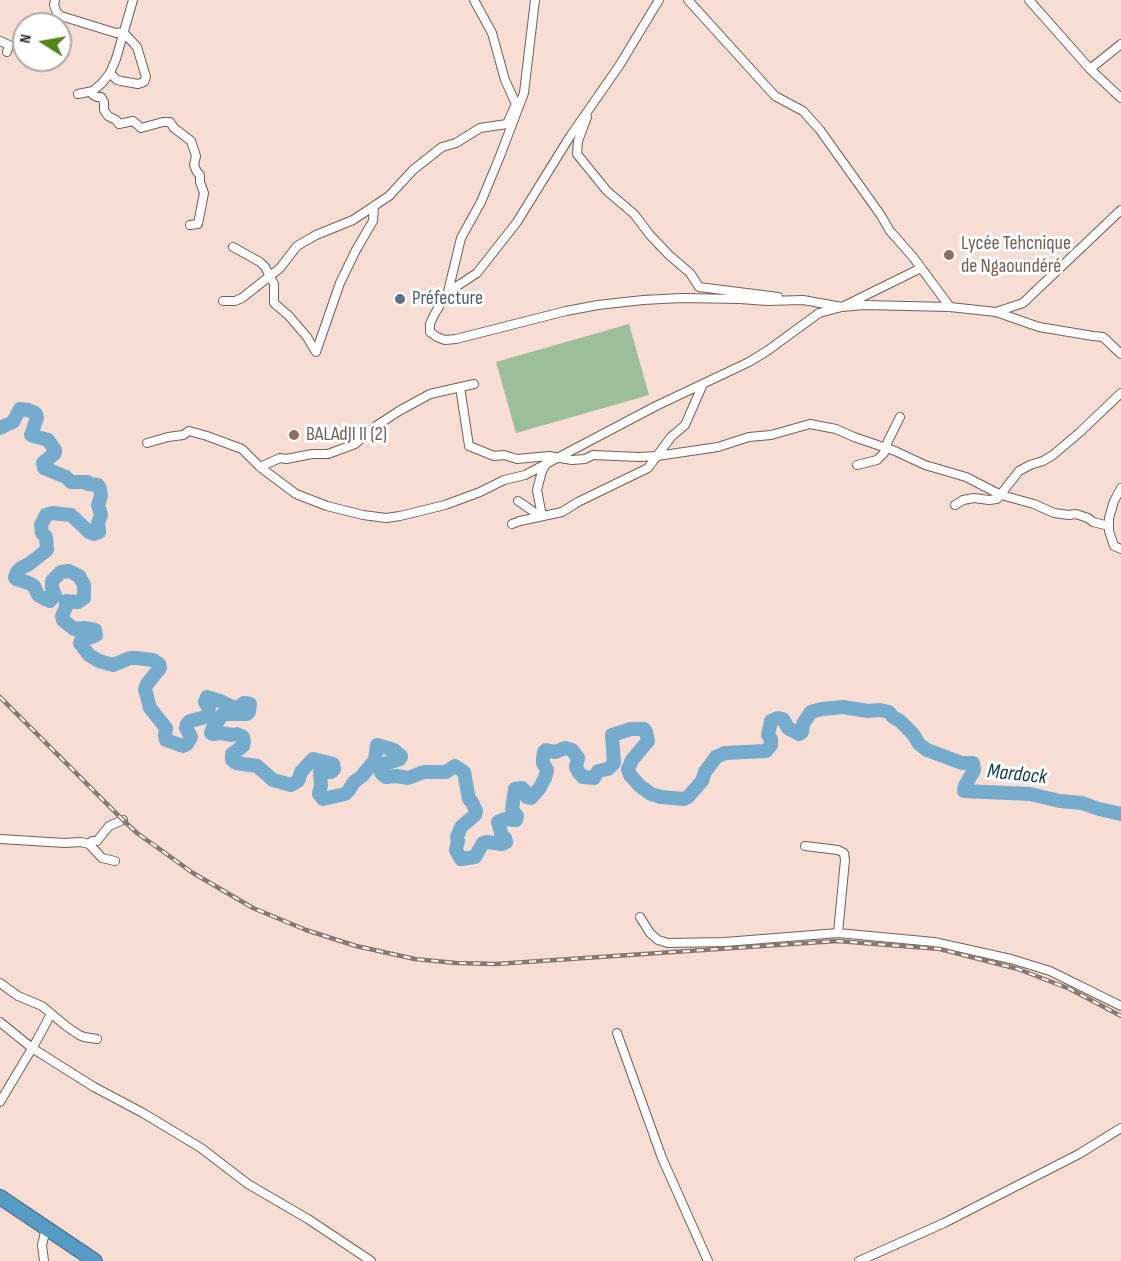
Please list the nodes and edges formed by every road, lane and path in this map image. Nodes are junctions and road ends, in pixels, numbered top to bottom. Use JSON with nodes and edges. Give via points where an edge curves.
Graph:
{"nodes":[{"id":1,"x":56,"y":0,"type":"edge"},
{"id":2,"x":133,"y":0,"type":"edge"},
{"id":3,"x":474,"y":0,"type":"edge"},
{"id":4,"x":535,"y":0,"type":"edge"},
{"id":5,"x":659,"y":0,"type":"edge"},
{"id":6,"x":688,"y":0,"type":"edge"},
{"id":7,"x":1029,"y":0,"type":"edge"},
{"id":8,"x":123,"y":32,"type":"junction"},
{"id":9,"x":0,"y":41,"type":"edge"},
{"id":10,"x":1121,"y":44,"type":"edge"},
{"id":11,"x":7,"y":52,"type":"dead end"},
{"id":12,"x":1090,"y":69,"type":"junction"},
{"id":13,"x":110,"y":73,"type":"junction"},
{"id":14,"x":93,"y":91,"type":"junction"},
{"id":15,"x":78,"y":94,"type":"dead end"},
{"id":16,"x":1121,"y":98,"type":"edge"},
{"id":17,"x":592,"y":104,"type":"junction"},
{"id":18,"x":374,"y":206,"type":"junction"},
{"id":19,"x":1121,"y":210,"type":"edge"},
{"id":20,"x":190,"y":225,"type":"dead end"},
{"id":21,"x":233,"y":247,"type":"dead end"},
{"id":22,"x":921,"y":268,"type":"junction"},
{"id":23,"x":270,"y":275,"type":"junction"},
{"id":24,"x":448,"y":292,"type":"junction"},
{"id":25,"x":803,"y":300,"type":"junction"},
{"id":26,"x":223,"y":301,"type":"dead end"},
{"id":27,"x":842,"y":307,"type":"junction"},
{"id":28,"x":950,"y":307,"type":"junction"},
{"id":29,"x":996,"y":312,"type":"junction"},
{"id":30,"x":1121,"y":354,"type":"edge"},
{"id":31,"x":474,"y":384,"type":"dead end"},
{"id":32,"x":703,"y":384,"type":"junction"},
{"id":33,"x":460,"y":387,"type":"junction"},
{"id":34,"x":1121,"y":393,"type":"edge"},
{"id":35,"x":900,"y":417,"type":"dead end"},
{"id":36,"x":147,"y":443,"type":"dead end"},
{"id":37,"x":886,"y":448,"type":"junction"},
{"id":38,"x":657,"y":456,"type":"junction"},
{"id":39,"x":559,"y":457,"type":"junction"},
{"id":40,"x":546,"y":464,"type":"junction"},
{"id":41,"x":857,"y":465,"type":"dead end"},
{"id":42,"x":260,"y":467,"type":"junction"},
{"id":43,"x":1121,"y":488,"type":"edge"},
{"id":44,"x":1001,"y":495,"type":"junction"},
{"id":45,"x":518,"y":501,"type":"dead end"},
{"id":46,"x":955,"y":505,"type":"dead end"},
{"id":47,"x":542,"y":516,"type":"junction"},
{"id":48,"x":512,"y":525,"type":"dead end"},
{"id":49,"x":1109,"y":526,"type":"junction"},
{"id":50,"x":1121,"y":549,"type":"edge"},
{"id":51,"x":123,"y":820,"type":"dead end"},
{"id":52,"x":0,"y":839,"type":"edge"},
{"id":53,"x":89,"y":844,"type":"junction"},
{"id":54,"x":805,"y":846,"type":"dead end"},
{"id":55,"x":115,"y":861,"type":"dead end"},
{"id":56,"x":639,"y":917,"type":"dead end"},
{"id":57,"x":838,"y":933,"type":"junction"},
{"id":58,"x":0,"y":983,"type":"edge"},
{"id":59,"x":1121,"y":1006,"type":"edge"},
{"id":60,"x":51,"y":1014,"type":"junction"},
{"id":61,"x":0,"y":1022,"type":"edge"},
{"id":62,"x":617,"y":1033,"type":"dead end"},
{"id":63,"x":97,"y":1039,"type":"dead end"},
{"id":64,"x":32,"y":1048,"type":"junction"},
{"id":65,"x":0,"y":1102,"type":"edge"},
{"id":66,"x":1121,"y":1128,"type":"edge"},
{"id":67,"x":0,"y":1197,"type":"edge"},
{"id":68,"x":46,"y":1228,"type":"junction"},
{"id":69,"x":44,"y":1261,"type":"edge"},
{"id":70,"x":95,"y":1261,"type":"edge"},
{"id":71,"x":371,"y":1261,"type":"edge"},
{"id":72,"x":708,"y":1261,"type":"edge"},
{"id":73,"x":859,"y":1261,"type":"edge"}],
"edges":[{"from":1,"to":8,"type":"street","via":[[54,5],[61,16]]},
{"from":2,"to":8,"type":"street"},
{"from":3,"to":18,"type":"street","via":[[492,33],[516,104],[507,124],[480,128],[442,147]]},
{"from":4,"to":24,"type":"street","via":[[524,93],[481,202],[461,238]]},
{"from":5,"to":17,"type":"street"},
{"from":6,"to":22,"type":"street","via":[[775,96],[803,111],[820,130],[890,231]]},
{"from":7,"to":12,"type":"street"},
{"from":8,"to":13,"type":"street"},
{"from":8,"to":13,"type":"street","via":[[136,47],[146,77],[138,84],[117,80]]},
{"from":9,"to":11,"type":"street","via":[[9,45]]},
{"from":10,"to":12,"type":"street"},
{"from":12,"to":16,"type":"street"},
{"from":13,"to":14,"type":"street"},
{"from":14,"to":15,"type":"street"},
{"from":14,"to":20,"type":"street","via":[[93,95],[101,97],[108,116],[119,124],[133,121],[141,128],[170,122],[191,141],[204,193],[198,224]]},
{"from":17,"to":24,"type":"street","via":[[517,222],[477,273]]},
{"from":17,"to":25,"type":"street","via":[[577,154],[699,287]]},
{"from":18,"to":23,"type":"street","via":[[297,246]]},
{"from":18,"to":23,"type":"street","via":[[373,221],[340,283],[316,352],[274,303]]},
{"from":19,"to":29,"type":"street","via":[[1023,303]]},
{"from":21,"to":23,"type":"street","via":[[260,262]]},
{"from":22,"to":27,"type":"street"},
{"from":22,"to":28,"type":"street"},
{"from":23,"to":26,"type":"street","via":[[242,298]]},
{"from":24,"to":25,"type":"street","via":[[430,324],[430,332],[445,340],[547,315],[632,301],[682,297]]},
{"from":25,"to":27,"type":"street"},
{"from":27,"to":28,"type":"street"},
{"from":27,"to":32,"type":"street","via":[[819,313],[767,351]]},
{"from":28,"to":29,"type":"street"},
{"from":29,"to":30,"type":"street","via":[[1039,327],[1103,337]]},
{"from":31,"to":33,"type":"street"},
{"from":32,"to":38,"type":"street","via":[[685,425]]},
{"from":32,"to":39,"type":"street"},
{"from":33,"to":39,"type":"street","via":[[469,446],[494,456],[517,459]]},
{"from":33,"to":42,"type":"street","via":[[420,399],[355,444],[328,454],[280,458]]},
{"from":34,"to":44,"type":"street","via":[[1053,455],[1019,471]]},
{"from":35,"to":37,"type":"street"},
{"from":36,"to":42,"type":"street","via":[[189,431],[242,449]]},
{"from":37,"to":38,"type":"street","via":[[836,429],[810,424],[718,447]]},
{"from":37,"to":41,"type":"street","via":[[877,460]]},
{"from":37,"to":44,"type":"street","via":[[966,477]]},
{"from":38,"to":39,"type":"street","via":[[593,455],[572,460]]},
{"from":38,"to":47,"type":"street","via":[[648,468],[562,512]]},
{"from":39,"to":40,"type":"street"},
{"from":40,"to":42,"type":"street","via":[[445,505],[386,518],[336,508],[296,494]]},
{"from":40,"to":47,"type":"street","via":[[537,490]]},
{"from":43,"to":49,"type":"street"},
{"from":44,"to":46,"type":"street","via":[[989,501],[974,498]]},
{"from":44,"to":49,"type":"street"},
{"from":45,"to":47,"type":"street"},
{"from":47,"to":48,"type":"street"},
{"from":49,"to":50,"type":"street","via":[[1114,546]]},
{"from":51,"to":53,"type":"street","via":[[109,826],[97,841]]},
{"from":52,"to":53,"type":"street"},
{"from":53,"to":55,"type":"street","via":[[99,856]]},
{"from":54,"to":57,"type":"street","via":[[843,854]]},
{"from":56,"to":57,"type":"street","via":[[650,933],[668,943]]},
{"from":57,"to":59,"type":"street","via":[[934,942],[1011,959],[1050,971]]},
{"from":58,"to":60,"type":"street"},
{"from":60,"to":63,"type":"street","via":[[79,1035]]},
{"from":60,"to":64,"type":"street"},
{"from":61,"to":64,"type":"street"},
{"from":62,"to":72,"type":"street","via":[[662,1158]]},
{"from":64,"to":65,"type":"street"},
{"from":64,"to":71,"type":"street","via":[[201,1148],[248,1184]]},
{"from":66,"to":73,"type":"street","via":[[954,1218]]},
{"from":67,"to":68,"type":"highway"},
{"from":68,"to":69,"type":"street"},
{"from":68,"to":70,"type":"highway"}]}
